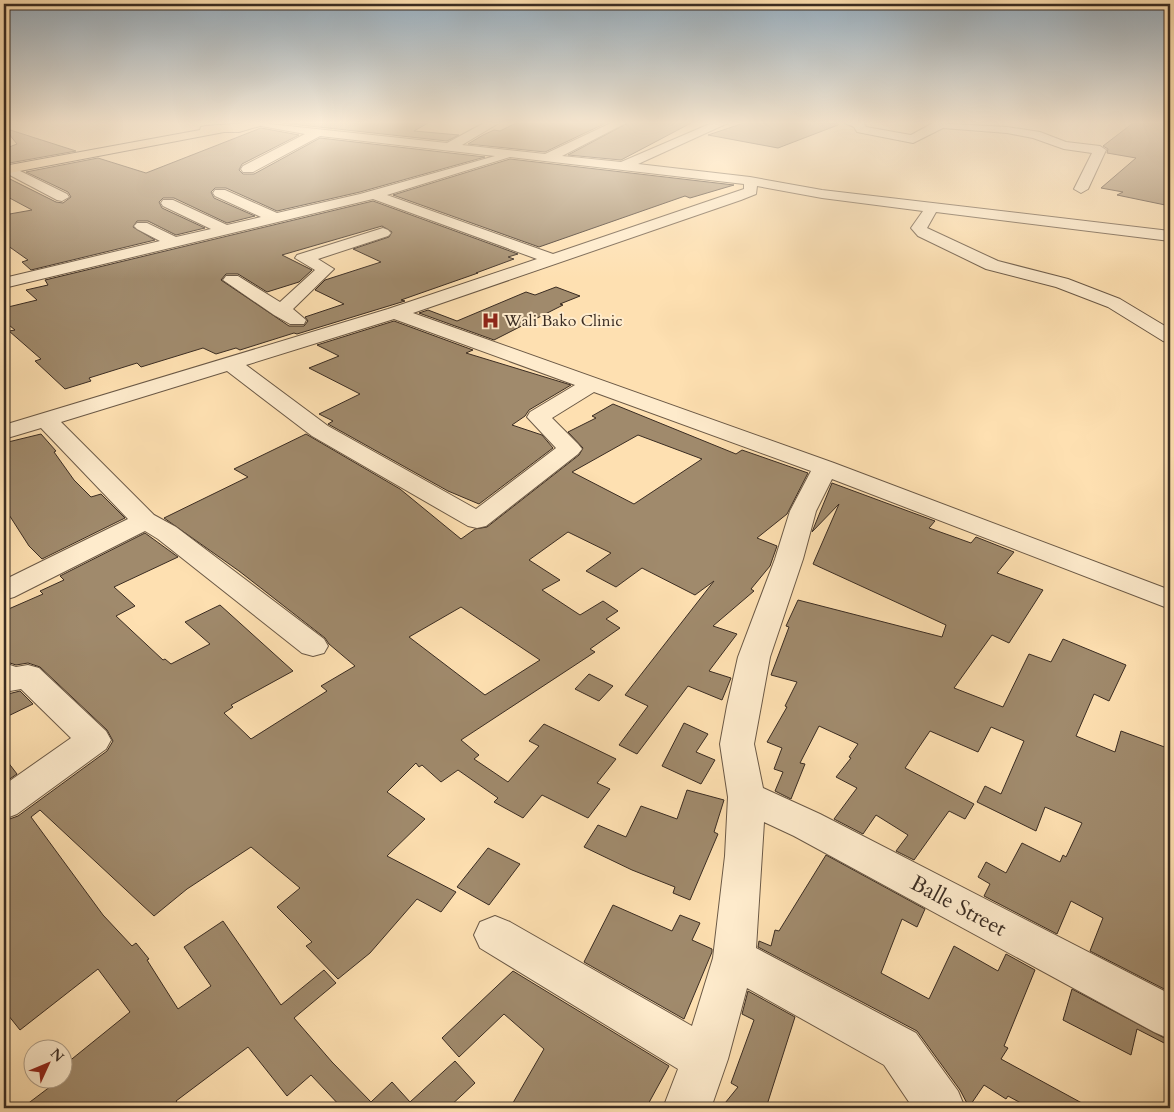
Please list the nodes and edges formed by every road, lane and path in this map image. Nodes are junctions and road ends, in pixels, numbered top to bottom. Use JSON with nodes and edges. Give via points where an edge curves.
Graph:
{"nodes":[{"id":1,"x":17,"y":175,"type":"edge"},
{"id":2,"x":430,"y":175,"type":"edge"},
{"id":3,"x":699,"y":175,"type":"edge"},
{"id":4,"x":1088,"y":175,"type":"edge"},
{"id":5,"x":750,"y":181,"type":"junction"},
{"id":6,"x":1081,"y":189,"type":"dead end"},
{"id":7,"x":220,"y":193,"type":"dead end"},
{"id":8,"x":372,"y":194,"type":"junction"},
{"id":9,"x":62,"y":197,"type":"dead end"},
{"id":10,"x":168,"y":203,"type":"dead end"},
{"id":11,"x":933,"y":206,"type":"junction"},
{"id":12,"x":276,"y":218,"type":"junction"},
{"id":13,"x":142,"y":226,"type":"dead end"},
{"id":14,"x":225,"y":230,"type":"junction"},
{"id":15,"x":383,"y":233,"type":"dead end"},
{"id":16,"x":1170,"y":236,"type":"edge"},
{"id":17,"x":176,"y":243,"type":"junction"},
{"id":18,"x":555,"y":260,"type":"junction"},
{"id":19,"x":232,"y":280,"type":"dead end"},
{"id":20,"x":4,"y":283,"type":"edge"},
{"id":21,"x":280,"y":311,"type":"junction"},
{"id":22,"x":395,"y":313,"type":"junction"},
{"id":23,"x":322,"y":335,"type":"junction"},
{"id":24,"x":1170,"y":336,"type":"edge"},
{"id":25,"x":230,"y":363,"type":"junction"},
{"id":26,"x":592,"y":383,"type":"junction"},
{"id":27,"x":46,"y":420,"type":"junction"},
{"id":28,"x":4,"y":432,"type":"edge"},
{"id":29,"x":825,"y":468,"type":"junction"},
{"id":30,"x":145,"y":521,"type":"junction"},
{"id":31,"x":4,"y":591,"type":"edge"},
{"id":32,"x":1170,"y":600,"type":"edge"},
{"id":33,"x":313,"y":646,"type":"dead end"},
{"id":34,"x":4,"y":674,"type":"edge"},
{"id":35,"x":746,"y":797,"type":"junction"},
{"id":36,"x":4,"y":804,"type":"edge"},
{"id":37,"x":495,"y":935,"type":"dead end"},
{"id":38,"x":734,"y":958,"type":"junction"},
{"id":39,"x":1170,"y":1017,"type":"edge"},
{"id":40,"x":705,"y":1060,"type":"junction"},
{"id":41,"x":687,"y":1108,"type":"edge"},
{"id":42,"x":941,"y":1108,"type":"edge"}],
"edges":[{"from":1,"to":9,"type":"street"},
{"from":2,"to":8,"type":"street"},
{"from":3,"to":5,"type":"street"},
{"from":4,"to":6,"type":"street"},
{"from":5,"to":11,"type":"street","via":[[790,189]]},
{"from":5,"to":18,"type":"street","via":[[752,191]]},
{"from":7,"to":12,"type":"street"},
{"from":8,"to":12,"type":"street"},
{"from":8,"to":18,"type":"street"},
{"from":10,"to":14,"type":"street"},
{"from":11,"to":16,"type":"street"},
{"from":11,"to":24,"type":"street","via":[[919,228],[923,233],[992,265],[1062,283],[1114,303]]},
{"from":12,"to":14,"type":"street"},
{"from":13,"to":17,"type":"street"},
{"from":14,"to":17,"type":"street"},
{"from":15,"to":21,"type":"street","via":[[302,258],[326,269]]},
{"from":17,"to":20,"type":"street"},
{"from":18,"to":22,"type":"street"},
{"from":19,"to":21,"type":"street"},
{"from":21,"to":23,"type":"street"},
{"from":22,"to":23,"type":"street"},
{"from":22,"to":26,"type":"street"},
{"from":23,"to":25,"type":"street"},
{"from":25,"to":26,"type":"street","via":[[320,431],[477,520],[570,449],[538,417]]},
{"from":25,"to":27,"type":"street"},
{"from":26,"to":29,"type":"street"},
{"from":27,"to":28,"type":"street"},
{"from":27,"to":30,"type":"street"},
{"from":29,"to":32,"type":"street"},
{"from":29,"to":35,"type":"street","via":[[803,511],[754,657],[737,744]]},
{"from":30,"to":31,"type":"street"},
{"from":30,"to":33,"type":"street","via":[[173,538]]},
{"from":34,"to":36,"type":"street","via":[[10,680],[28,676],[94,740]]},
{"from":35,"to":38,"type":"street"},
{"from":35,"to":39,"type":"street","name":"Balle Street","via":[[807,825]]},
{"from":37,"to":40,"type":"street"},
{"from":38,"to":40,"type":"street"},
{"from":38,"to":42,"type":"street","via":[[900,1049]]},
{"from":40,"to":41,"type":"street"}]}
